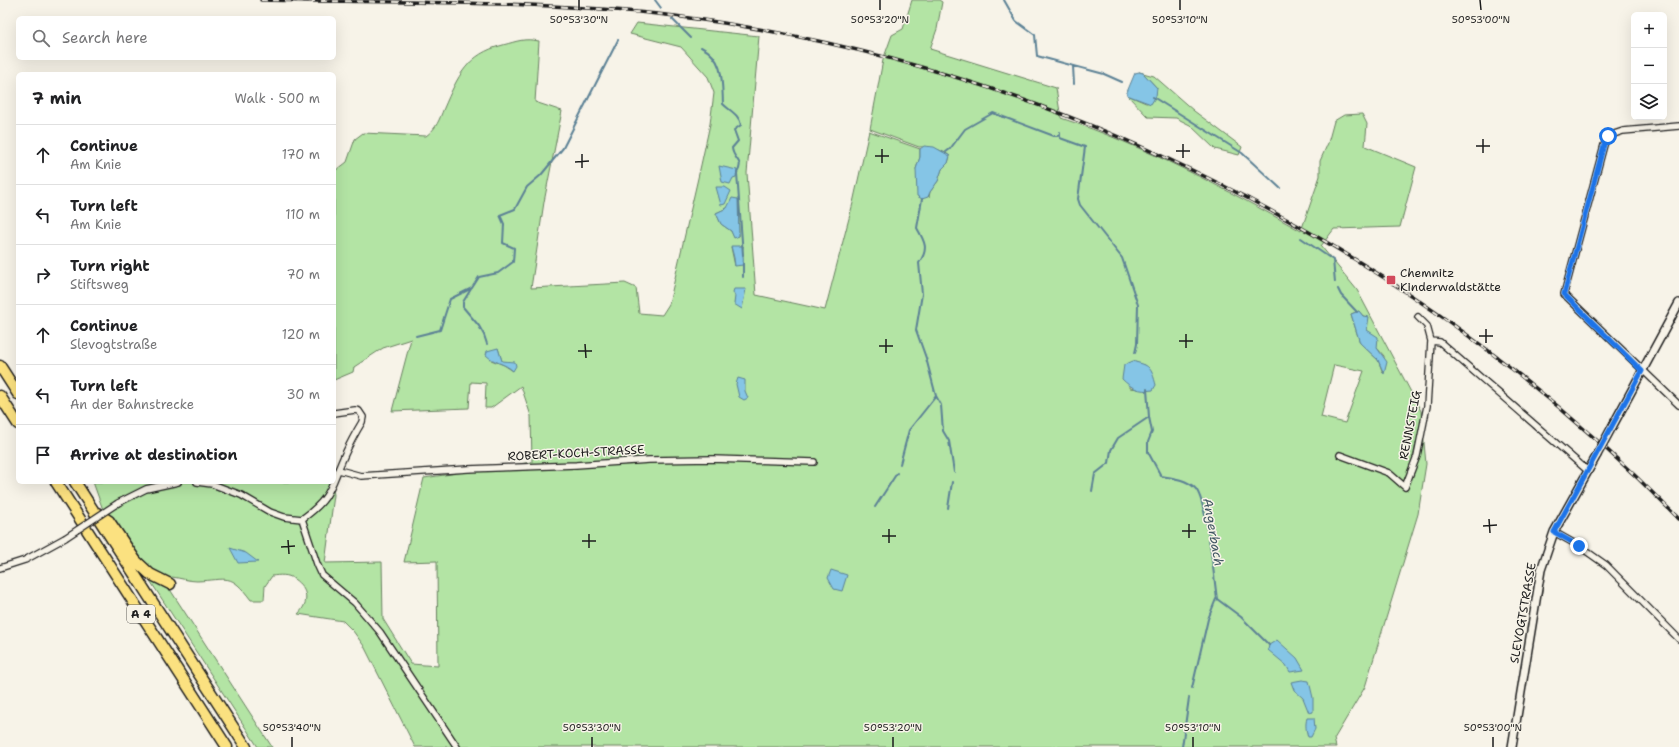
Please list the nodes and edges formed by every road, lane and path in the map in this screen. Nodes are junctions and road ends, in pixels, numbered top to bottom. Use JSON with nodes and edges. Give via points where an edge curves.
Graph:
{"nodes":[{"id":1,"x":1679,"y":126,"type":"edge"},
{"id":2,"x":1679,"y":304,"type":"edge"},
{"id":3,"x":1418,"y":317,"type":"dead end"},
{"id":4,"x":1431,"y":341,"type":"junction"},
{"id":5,"x":0,"y":366,"type":"edge"},
{"id":6,"x":1642,"y":371,"type":"junction"},
{"id":7,"x":16,"y":391,"type":"edge"},
{"id":8,"x":0,"y":396,"type":"edge"},
{"id":9,"x":1679,"y":405,"type":"edge"},
{"id":10,"x":336,"y":413,"type":"edge"},
{"id":11,"x":16,"y":421,"type":"edge"},
{"id":12,"x":1340,"y":455,"type":"dead end"},
{"id":13,"x":814,"y":462,"type":"dead end"},
{"id":14,"x":339,"y":470,"type":"junction"},
{"id":15,"x":1588,"y":471,"type":"junction"},
{"id":16,"x":336,"y":477,"type":"edge"},
{"id":17,"x":57,"y":484,"type":"edge"},
{"id":18,"x":76,"y":484,"type":"edge"},
{"id":19,"x":169,"y":484,"type":"edge"},
{"id":20,"x":212,"y":484,"type":"edge"},
{"id":21,"x":333,"y":484,"type":"edge"},
{"id":22,"x":93,"y":511,"type":"junction"},
{"id":23,"x":302,"y":519,"type":"junction"},
{"id":24,"x":1554,"y":532,"type":"junction"},
{"id":25,"x":0,"y":568,"type":"edge"},
{"id":26,"x":170,"y":584,"type":"dead end"},
{"id":27,"x":1679,"y":639,"type":"edge"},
{"id":28,"x":227,"y":747,"type":"edge"},
{"id":29,"x":246,"y":747,"type":"edge"},
{"id":30,"x":457,"y":747,"type":"edge"},
{"id":31,"x":1512,"y":747,"type":"edge"}],
"edges":[{"from":1,"to":6,"type":"street","via":[[1608,136],[1564,294]]},
{"from":2,"to":6,"type":"street","name":"SLEVOGTSTRASSE"},
{"from":3,"to":4,"type":"street","name":"RENNSTEIG","via":[[1427,326]]},
{"from":4,"to":12,"type":"street","name":"RENNSTEIG","via":[[1426,406],[1417,456],[1405,487],[1388,473]]},
{"from":4,"to":15,"type":"street","via":[[1440,342]]},
{"from":5,"to":7,"type":"highway"},
{"from":6,"to":9,"type":"street"},
{"from":6,"to":15,"type":"street","name":"SLEVOGTSTRASSE","bridge":true},
{"from":8,"to":11,"type":"highway"},
{"from":10,"to":14,"type":"street","via":[[355,410],[363,417]]},
{"from":13,"to":14,"type":"street","name":"ROBERT-KOCH-STRASSE","via":[[649,460],[361,476]]},
{"from":14,"to":16,"type":"street"},
{"from":15,"to":24,"type":"street","name":"SLEVOGTSTRASSE"},
{"from":17,"to":28,"type":"highway","number":"A 4"},
{"from":18,"to":22,"type":"highway","number":"A 4"},
{"from":19,"to":25,"type":"street","bridge":true,"via":[[146,489],[118,503],[65,538],[25,560]]},
{"from":20,"to":23,"type":"street","via":[[241,495],[270,512]]},
{"from":21,"to":23,"type":"street","via":[[328,496]]},
{"from":22,"to":26,"type":"highway","via":[[109,521],[136,561],[150,574]]},
{"from":22,"to":29,"type":"highway","number":"A 4"},
{"from":23,"to":30,"type":"street","via":[[322,575],[355,603],[380,632]]},
{"from":24,"to":27,"type":"street","via":[[1606,565]]},
{"from":24,"to":31,"type":"street","name":"SLEVOGTSTRASSE","via":[[1541,570]]}]}
